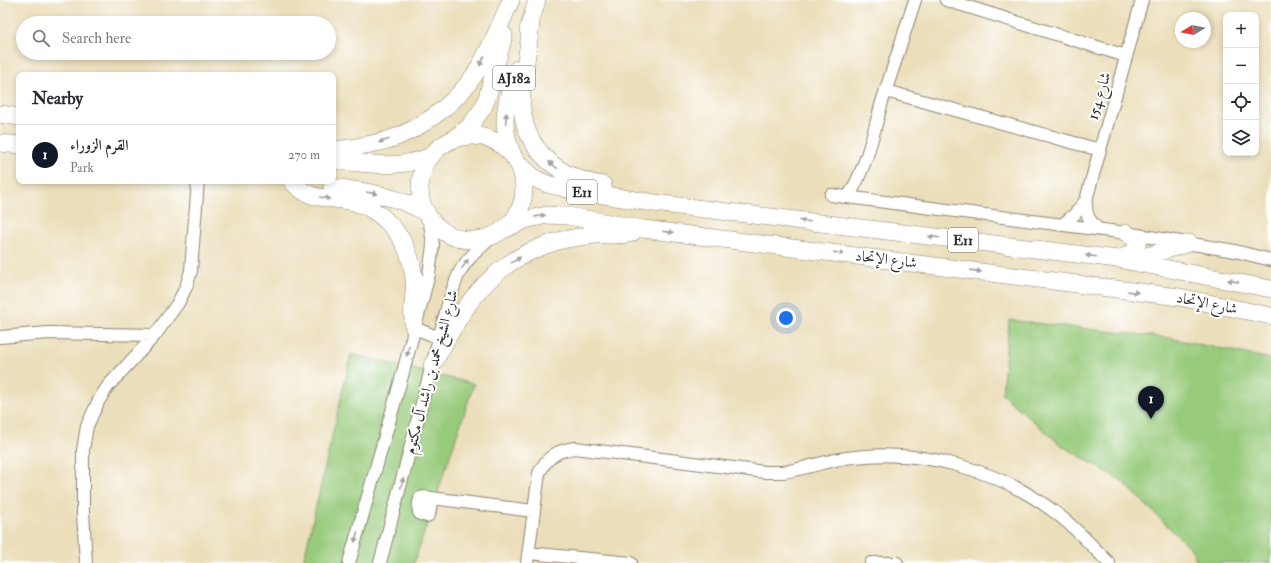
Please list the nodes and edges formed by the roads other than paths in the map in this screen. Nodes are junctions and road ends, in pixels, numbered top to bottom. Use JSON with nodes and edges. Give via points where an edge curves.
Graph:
{"nodes":[{"id":1,"x":512,"y":0,"type":"edge"},
{"id":2,"x":537,"y":0,"type":"edge"},
{"id":3,"x":915,"y":0,"type":"edge"},
{"id":4,"x":946,"y":0,"type":"edge"},
{"id":5,"x":1142,"y":0,"type":"edge"},
{"id":6,"x":531,"y":20,"type":"junction"},
{"id":7,"x":1126,"y":56,"type":"junction"},
{"id":8,"x":886,"y":91,"type":"junction"},
{"id":9,"x":0,"y":114,"type":"edge"},
{"id":10,"x":16,"y":117,"type":"edge"},
{"id":11,"x":452,"y":140,"type":"junction"},
{"id":12,"x":0,"y":143,"type":"edge"},
{"id":13,"x":16,"y":145,"type":"edge"},
{"id":14,"x":336,"y":149,"type":"edge"},
{"id":15,"x":1100,"y":150,"type":"junction"},
{"id":16,"x":431,"y":156,"type":"junction"},
{"id":17,"x":336,"y":160,"type":"edge"},
{"id":18,"x":515,"y":160,"type":"junction"},
{"id":19,"x":863,"y":168,"type":"junction"},
{"id":20,"x":198,"y":184,"type":"edge"},
{"id":21,"x":294,"y":184,"type":"edge"},
{"id":22,"x":312,"y":184,"type":"edge"},
{"id":23,"x":831,"y":195,"type":"dead end"},
{"id":24,"x":848,"y":197,"type":"junction"},
{"id":25,"x":872,"y":200,"type":"junction"},
{"id":26,"x":1086,"y":200,"type":"junction"},
{"id":27,"x":654,"y":203,"type":"junction"},
{"id":28,"x":428,"y":215,"type":"junction"},
{"id":29,"x":1062,"y":225,"type":"junction"},
{"id":30,"x":643,"y":229,"type":"junction"},
{"id":31,"x":1100,"y":230,"type":"junction"},
{"id":32,"x":498,"y":233,"type":"junction"},
{"id":33,"x":1126,"y":233,"type":"junction"},
{"id":34,"x":1189,"y":243,"type":"junction"},
{"id":35,"x":1124,"y":260,"type":"junction"},
{"id":36,"x":1271,"y":260,"type":"edge"},
{"id":37,"x":1271,"y":289,"type":"edge"},
{"id":38,"x":1271,"y":316,"type":"edge"},
{"id":39,"x":414,"y":328,"type":"junction"},
{"id":40,"x":155,"y":335,"type":"junction"},
{"id":41,"x":0,"y":337,"type":"edge"},
{"id":42,"x":440,"y":338,"type":"junction"},
{"id":43,"x":432,"y":366,"type":"junction"},
{"id":44,"x":432,"y":498,"type":"dead end"},
{"id":45,"x":533,"y":511,"type":"junction"},
{"id":46,"x":528,"y":558,"type":"edge"},
{"id":47,"x":86,"y":563,"type":"edge"},
{"id":48,"x":349,"y":563,"type":"edge"},
{"id":49,"x":380,"y":563,"type":"edge"},
{"id":50,"x":631,"y":563,"type":"edge"},
{"id":51,"x":871,"y":563,"type":"edge"},
{"id":52,"x":897,"y":563,"type":"edge"},
{"id":53,"x":1109,"y":563,"type":"edge"}],
"edges":[{"from":1,"to":11,"type":"highway","number":"AJ182","via":[[483,108],[470,127]]},
{"from":1,"to":14,"type":"highway","one_way":true,"via":[[481,64],[453,100],[418,127],[400,136],[383,142]]},
{"from":2,"to":6,"type":"highway","number":"AJ182"},
{"from":3,"to":8,"type":"street"},
{"from":4,"to":7,"type":"street"},
{"from":5,"to":7,"type":"street","name":"شارع 154"},
{"from":18,"to":6,"type":"highway","number":"AJ182","one_way":true,"via":[[507,140],[505,116]]},
{"from":27,"to":6,"type":"highway","one_way":true,"via":[[629,190],[568,175],[543,156],[533,143],[526,129],[522,91]]},
{"from":7,"to":15,"type":"street","name":"شارع 154"},
{"from":8,"to":15,"type":"street"},
{"from":8,"to":19,"type":"street"},
{"from":9,"to":10,"type":"highway"},
{"from":11,"to":16,"type":"highway","via":[[440,146]]},
{"from":11,"to":18,"type":"highway","via":[[465,136],[479,136],[492,140],[504,146]]},
{"from":12,"to":13,"type":"highway"},
{"from":15,"to":26,"type":"street","name":"شارع 154"},
{"from":16,"to":17,"type":"highway","via":[[394,166]]},
{"from":16,"to":28,"type":"highway","via":[[420,184],[421,199]]},
{"from":18,"to":27,"type":"highway","name":"شارع الإتحاد","number":"E11","via":[[536,179],[554,186]]},
{"from":18,"to":32,"type":"highway","via":[[523,177],[524,192],[521,206],[514,219]]},
{"from":19,"to":24,"type":"street"},
{"from":19,"to":25,"type":"street","via":[[863,182]]},
{"from":20,"to":40,"type":"street","via":[[189,280],[178,303]]},
{"from":21,"to":39,"type":"highway","one_way":true,"via":[[309,195],[365,206],[380,215],[399,235],[412,267]]},
{"from":22,"to":28,"type":"highway","one_way":true,"via":[[377,194],[403,201]]},
{"from":23,"to":24,"type":"street"},
{"from":24,"to":25,"type":"street"},
{"from":25,"to":29,"type":"street"},
{"from":26,"to":29,"type":"street","name":"شارع 154"},
{"from":26,"to":31,"type":"street","name":"شارع 154","via":[[1088,218]]},
{"from":35,"to":27,"type":"highway","name":"شارع الإتحاد","number":"E11","one_way":true},
{"from":28,"to":32,"type":"highway","via":[[439,228],[451,236],[465,240],[480,240]]},
{"from":28,"to":39,"type":"street","name":"شارع الشيخ محمد بن راشد آل مكتوم","via":[[433,246],[432,260]]},
{"from":29,"to":31,"type":"street"},
{"from":32,"to":30,"type":"highway","name":"شارع الإتحاد","number":"E11","one_way":true,"via":[[525,220],[547,215],[568,216]]},
{"from":30,"to":38,"type":"highway","name":"شارع الإتحاد","number":"E11","one_way":true,"via":[[1179,297]]},
{"from":43,"to":30,"type":"highway","one_way":true,"via":[[464,308],[492,276],[504,267],[536,249],[559,241],[596,235],[628,235]]},
{"from":31,"to":33,"type":"street"},
{"from":42,"to":32,"type":"street","name":"شارع الشيخ محمد بن راشد آل مكتوم","one_way":true,"via":[[457,277],[472,254]]},
{"from":33,"to":34,"type":"street"},
{"from":33,"to":35,"type":"highway","via":[[1135,239],[1137,248]]},
{"from":34,"to":35,"type":"highway"},
{"from":34,"to":36,"type":"street"},
{"from":37,"to":35,"type":"highway","name":"شارع الإتحاد","number":"E11","one_way":true},
{"from":39,"to":42,"type":"street"},
{"from":39,"to":48,"type":"street","name":"شارع الشيخ محمد بن راشد آل مكتوم","one_way":true},
{"from":40,"to":41,"type":"street","via":[[48,333]]},
{"from":40,"to":47,"type":"street","via":[[108,386],[87,426],[83,450]]},
{"from":42,"to":43,"type":"street","name":"شارع الشيخ محمد بن راشد آل مكتوم"},
{"from":49,"to":43,"type":"street","name":"شارع الشيخ محمد بن راشد آل مكتوم","one_way":true},
{"from":44,"to":45,"type":"street"},
{"from":45,"to":46,"type":"street"},
{"from":45,"to":53,"type":"street","via":[[536,482],[543,464],[549,457],[566,449],[575,448],[765,472],[783,472],[855,456],[912,457],[970,469],[1024,492],[1056,513]]},
{"from":46,"to":50,"type":"street"},
{"from":51,"to":52,"type":"street"}]}
